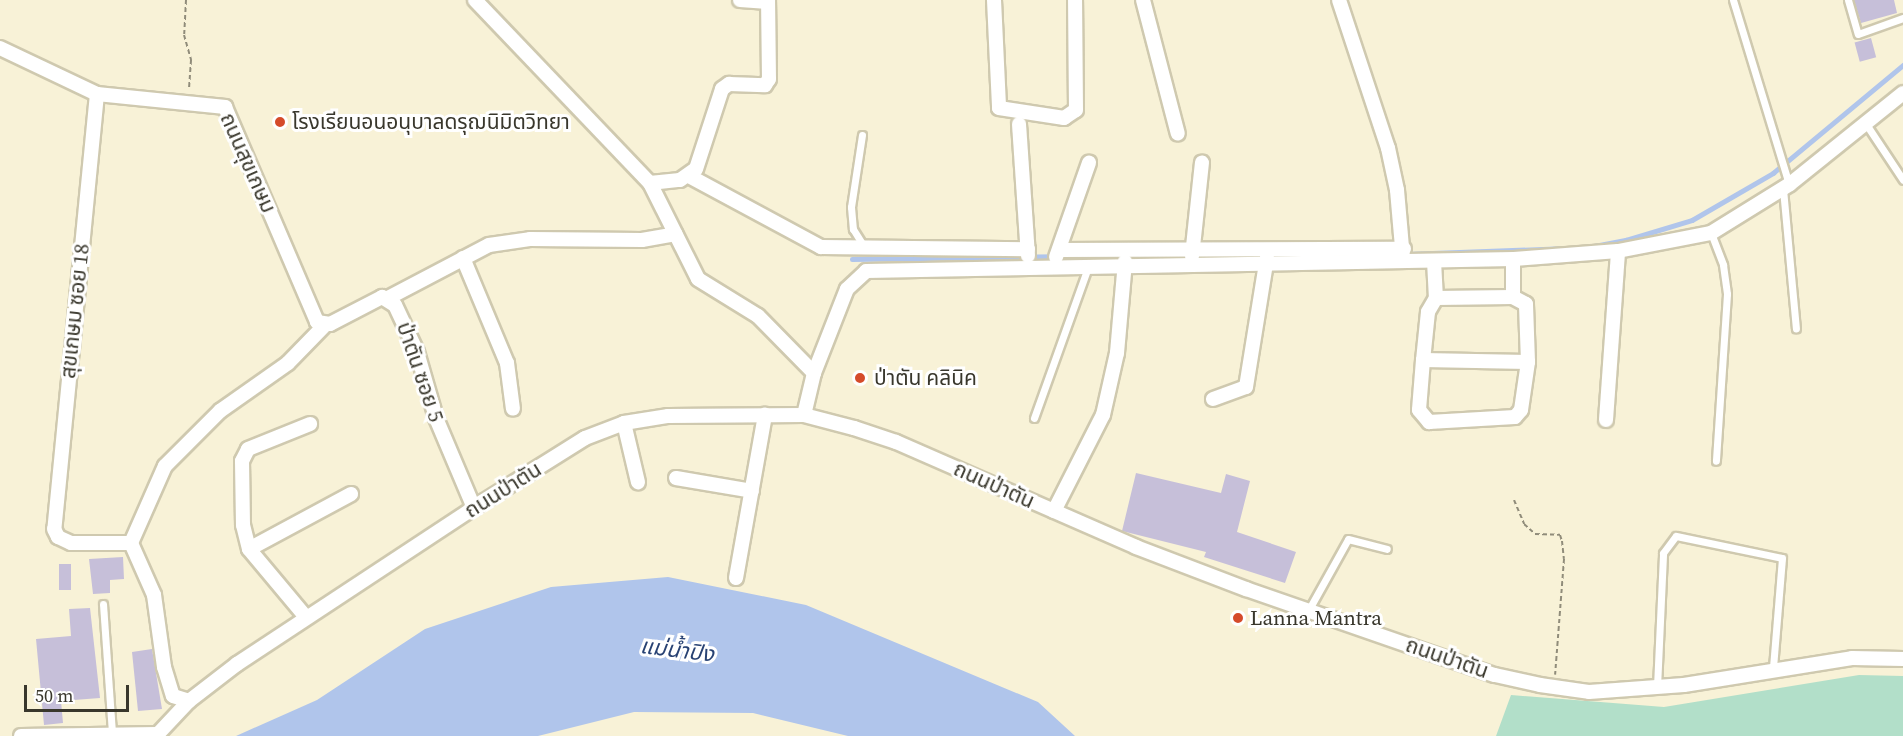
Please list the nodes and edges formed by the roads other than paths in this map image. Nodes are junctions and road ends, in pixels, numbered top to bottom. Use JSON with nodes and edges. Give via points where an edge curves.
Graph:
{"nodes":[{"id":1,"x":475,"y":0,"type":"edge"},
{"id":2,"x":740,"y":0,"type":"edge"},
{"id":3,"x":994,"y":0,"type":"edge"},
{"id":4,"x":1075,"y":0,"type":"edge"},
{"id":5,"x":1143,"y":0,"type":"edge"},
{"id":6,"x":1339,"y":0,"type":"edge"},
{"id":7,"x":1733,"y":0,"type":"edge"},
{"id":8,"x":1848,"y":0,"type":"edge"},
{"id":9,"x":768,"y":1,"type":"edge"},
{"id":10,"x":490,"y":5,"type":"edge"},
{"id":11,"x":1903,"y":18,"type":"edge"},
{"id":12,"x":0,"y":49,"type":"edge"},
{"id":13,"x":1903,"y":93,"type":"edge"},
{"id":14,"x":97,"y":94,"type":"junction"},
{"id":15,"x":1019,"y":124,"type":"dead end"},
{"id":16,"x":1866,"y":124,"type":"junction"},
{"id":17,"x":1178,"y":134,"type":"dead end"},
{"id":18,"x":862,"y":135,"type":"dead end"},
{"id":19,"x":1089,"y":163,"type":"dead end"},
{"id":20,"x":1202,"y":163,"type":"dead end"},
{"id":21,"x":689,"y":176,"type":"junction"},
{"id":22,"x":1903,"y":180,"type":"edge"},
{"id":23,"x":650,"y":183,"type":"junction"},
{"id":24,"x":1786,"y":187,"type":"junction"},
{"id":25,"x":1711,"y":233,"type":"junction"},
{"id":26,"x":675,"y":234,"type":"junction"},
{"id":27,"x":865,"y":249,"type":"junction"},
{"id":28,"x":1028,"y":249,"type":"junction"},
{"id":29,"x":1267,"y":249,"type":"junction"},
{"id":30,"x":967,"y":250,"type":"junction"},
{"id":31,"x":1059,"y":250,"type":"junction"},
{"id":32,"x":1129,"y":250,"type":"junction"},
{"id":33,"x":1193,"y":250,"type":"junction"},
{"id":34,"x":1618,"y":251,"type":"junction"},
{"id":35,"x":1403,"y":256,"type":"junction"},
{"id":36,"x":463,"y":258,"type":"junction"},
{"id":37,"x":1434,"y":261,"type":"junction"},
{"id":38,"x":1190,"y":264,"type":"junction"},
{"id":39,"x":1267,"y":265,"type":"junction"},
{"id":40,"x":1514,"y":266,"type":"dead end"},
{"id":41,"x":1088,"y":267,"type":"junction"},
{"id":42,"x":1123,"y":267,"type":"junction"},
{"id":43,"x":1028,"y":268,"type":"junction"},
{"id":44,"x":1052,"y":268,"type":"junction"},
{"id":45,"x":968,"y":269,"type":"junction"},
{"id":46,"x":866,"y":271,"type":"junction"},
{"id":47,"x":1513,"y":297,"type":"junction"},
{"id":48,"x":388,"y":298,"type":"junction"},
{"id":49,"x":1436,"y":298,"type":"junction"},
{"id":50,"x":328,"y":324,"type":"junction"},
{"id":51,"x":1796,"y":328,"type":"dead end"},
{"id":52,"x":1423,"y":360,"type":"junction"},
{"id":53,"x":1528,"y":362,"type":"junction"},
{"id":54,"x":814,"y":373,"type":"junction"},
{"id":55,"x":1213,"y":399,"type":"dead end"},
{"id":56,"x":513,"y":409,"type":"dead end"},
{"id":57,"x":765,"y":415,"type":"junction"},
{"id":58,"x":804,"y":415,"type":"junction"},
{"id":59,"x":1034,"y":418,"type":"dead end"},
{"id":60,"x":1606,"y":420,"type":"dead end"},
{"id":61,"x":624,"y":423,"type":"junction"},
{"id":62,"x":310,"y":424,"type":"dead end"},
{"id":63,"x":1716,"y":461,"type":"dead end"},
{"id":64,"x":676,"y":478,"type":"dead end"},
{"id":65,"x":638,"y":482,"type":"dead end"},
{"id":66,"x":752,"y":491,"type":"junction"},
{"id":67,"x":351,"y":494,"type":"dead end"},
{"id":68,"x":474,"y":508,"type":"junction"},
{"id":69,"x":1054,"y":511,"type":"junction"},
{"id":70,"x":131,"y":543,"type":"junction"},
{"id":71,"x":249,"y":549,"type":"junction"},
{"id":72,"x":1387,"y":549,"type":"dead end"},
{"id":73,"x":736,"y":578,"type":"dead end"},
{"id":74,"x":102,"y":604,"type":"dead end"},
{"id":75,"x":1308,"y":611,"type":"junction"},
{"id":76,"x":305,"y":616,"type":"junction"},
{"id":77,"x":1903,"y":659,"type":"edge"},
{"id":78,"x":1773,"y":668,"type":"junction"},
{"id":79,"x":1657,"y":687,"type":"junction"},
{"id":80,"x":189,"y":701,"type":"junction"},
{"id":81,"x":112,"y":734,"type":"junction"},
{"id":82,"x":157,"y":735,"type":"edge"},
{"id":83,"x":21,"y":736,"type":"edge"}],
"edges":[{"from":1,"to":10,"type":"street"},
{"from":2,"to":9,"type":"street"},
{"from":3,"to":4,"type":"street","via":[[999,108],[1064,118],[1076,110]]},
{"from":5,"to":17,"type":"street"},
{"from":6,"to":35,"type":"street","via":[[1388,148]]},
{"from":7,"to":24,"type":"lane","via":[[1784,167]]},
{"from":8,"to":11,"type":"lane","via":[[1858,33]]},
{"from":9,"to":21,"type":"street","via":[[769,79],[765,84],[729,84],[722,89],[696,169]]},
{"from":10,"to":23,"type":"street","via":[[568,102]]},
{"from":12,"to":14,"type":"street","name":"ถนนสุขเกษม"},
{"from":13,"to":16,"type":"street"},
{"from":14,"to":50,"type":"street","name":"ถนนสุขเกษม","via":[[222,105],[228,110],[313,317]]},
{"from":14,"to":70,"type":"street","name":"สุขเกษม ซอย 18","via":[[54,529],[58,537],[71,543]]},
{"from":15,"to":28,"type":"street"},
{"from":16,"to":22,"type":"lane"},
{"from":16,"to":24,"type":"street"},
{"from":18,"to":27,"type":"lane","via":[[851,207],[853,229]]},
{"from":19,"to":31,"type":"street"},
{"from":20,"to":33,"type":"street"},
{"from":21,"to":23,"type":"street"},
{"from":21,"to":27,"type":"street","via":[[821,248]]},
{"from":23,"to":26,"type":"street"},
{"from":24,"to":25,"type":"street"},
{"from":24,"to":51,"type":"lane"},
{"from":25,"to":34,"type":"street"},
{"from":25,"to":63,"type":"lane","via":[[1723,265],[1727,294]]},
{"from":26,"to":36,"type":"street","via":[[642,240],[530,239],[489,245]]},
{"from":26,"to":54,"type":"street","via":[[698,279],[758,316]]},
{"from":27,"to":30,"type":"street"},
{"from":27,"to":46,"type":"street"},
{"from":28,"to":30,"type":"street"},
{"from":28,"to":43,"type":"street"},
{"from":29,"to":33,"type":"street"},
{"from":29,"to":35,"type":"street"},
{"from":29,"to":39,"type":"street"},
{"from":30,"to":45,"type":"street"},
{"from":31,"to":32,"type":"street"},
{"from":31,"to":44,"type":"street"},
{"from":32,"to":33,"type":"street"},
{"from":32,"to":42,"type":"street"},
{"from":33,"to":38,"type":"street"},
{"from":34,"to":37,"type":"street"},
{"from":34,"to":60,"type":"street"},
{"from":35,"to":37,"type":"street"},
{"from":35,"to":39,"type":"street"},
{"from":36,"to":48,"type":"street"},
{"from":36,"to":56,"type":"street","via":[[507,363]]},
{"from":37,"to":49,"type":"street"},
{"from":38,"to":39,"type":"street"},
{"from":38,"to":42,"type":"street"},
{"from":39,"to":55,"type":"street","via":[[1246,387]]},
{"from":40,"to":47,"type":"street"},
{"from":41,"to":42,"type":"street"},
{"from":41,"to":44,"type":"street"},
{"from":41,"to":59,"type":"lane"},
{"from":42,"to":69,"type":"street","via":[[1117,353],[1103,415]]},
{"from":43,"to":44,"type":"street"},
{"from":43,"to":45,"type":"street"},
{"from":45,"to":46,"type":"street"},
{"from":46,"to":54,"type":"street","via":[[847,289]]},
{"from":47,"to":49,"type":"street"},
{"from":47,"to":53,"type":"street","via":[[1526,304]]},
{"from":48,"to":50,"type":"street","name":"ป่าตัน ซอย 5","via":[[382,297]]},
{"from":48,"to":68,"type":"street","name":"ป่าตัน ซอย 5","via":[[417,352],[436,418]]},
{"from":49,"to":52,"type":"street","via":[[1428,312]]},
{"from":50,"to":70,"type":"street","name":"ป่าตัน ซอย 5","via":[[288,363],[220,411],[165,466]]},
{"from":52,"to":53,"type":"street"},
{"from":52,"to":53,"type":"street","via":[[1419,410],[1429,422],[1515,417],[1521,410]]},
{"from":54,"to":58,"type":"street"},
{"from":57,"to":58,"type":"street","name":"ถนนป่าตัน"},
{"from":57,"to":61,"type":"street","name":"ถนนป่าตัน","via":[[668,416]]},
{"from":57,"to":66,"type":"street"},
{"from":58,"to":69,"type":"street","name":"ถนนป่าตัน","via":[[896,442]]},
{"from":61,"to":65,"type":"street"},
{"from":61,"to":68,"type":"street","name":"ถนนป่าตัน","via":[[585,438]]},
{"from":62,"to":71,"type":"street","via":[[248,449],[242,461],[243,525]]},
{"from":64,"to":66,"type":"street"},
{"from":66,"to":73,"type":"street"},
{"from":67,"to":71,"type":"street"},
{"from":68,"to":76,"type":"street","name":"ถนนป่าตัน"},
{"from":69,"to":75,"type":"street","name":"ถนนป่าตัน","via":[[1136,547]]},
{"from":70,"to":80,"type":"street","via":[[154,596],[164,667],[173,696]]},
{"from":71,"to":76,"type":"street"},
{"from":72,"to":75,"type":"lane","via":[[1348,539]]},
{"from":74,"to":81,"type":"lane"},
{"from":75,"to":79,"type":"street","name":"ถนนป่าตัน","via":[[1495,675],[1589,692]]},
{"from":76,"to":80,"type":"street","name":"ถนนป่าตัน"},
{"from":77,"to":78,"type":"street","name":"ถนนป่าตัน","via":[[1852,658]]},
{"from":78,"to":79,"type":"street","name":"ถนนป่าตัน"},
{"from":78,"to":79,"type":"lane","via":[[1782,558],[1676,536],[1663,553]]},
{"from":80,"to":82,"type":"street","name":"ถนนป่าตัน"},
{"from":81,"to":82,"type":"street"},
{"from":81,"to":83,"type":"street"}]}
